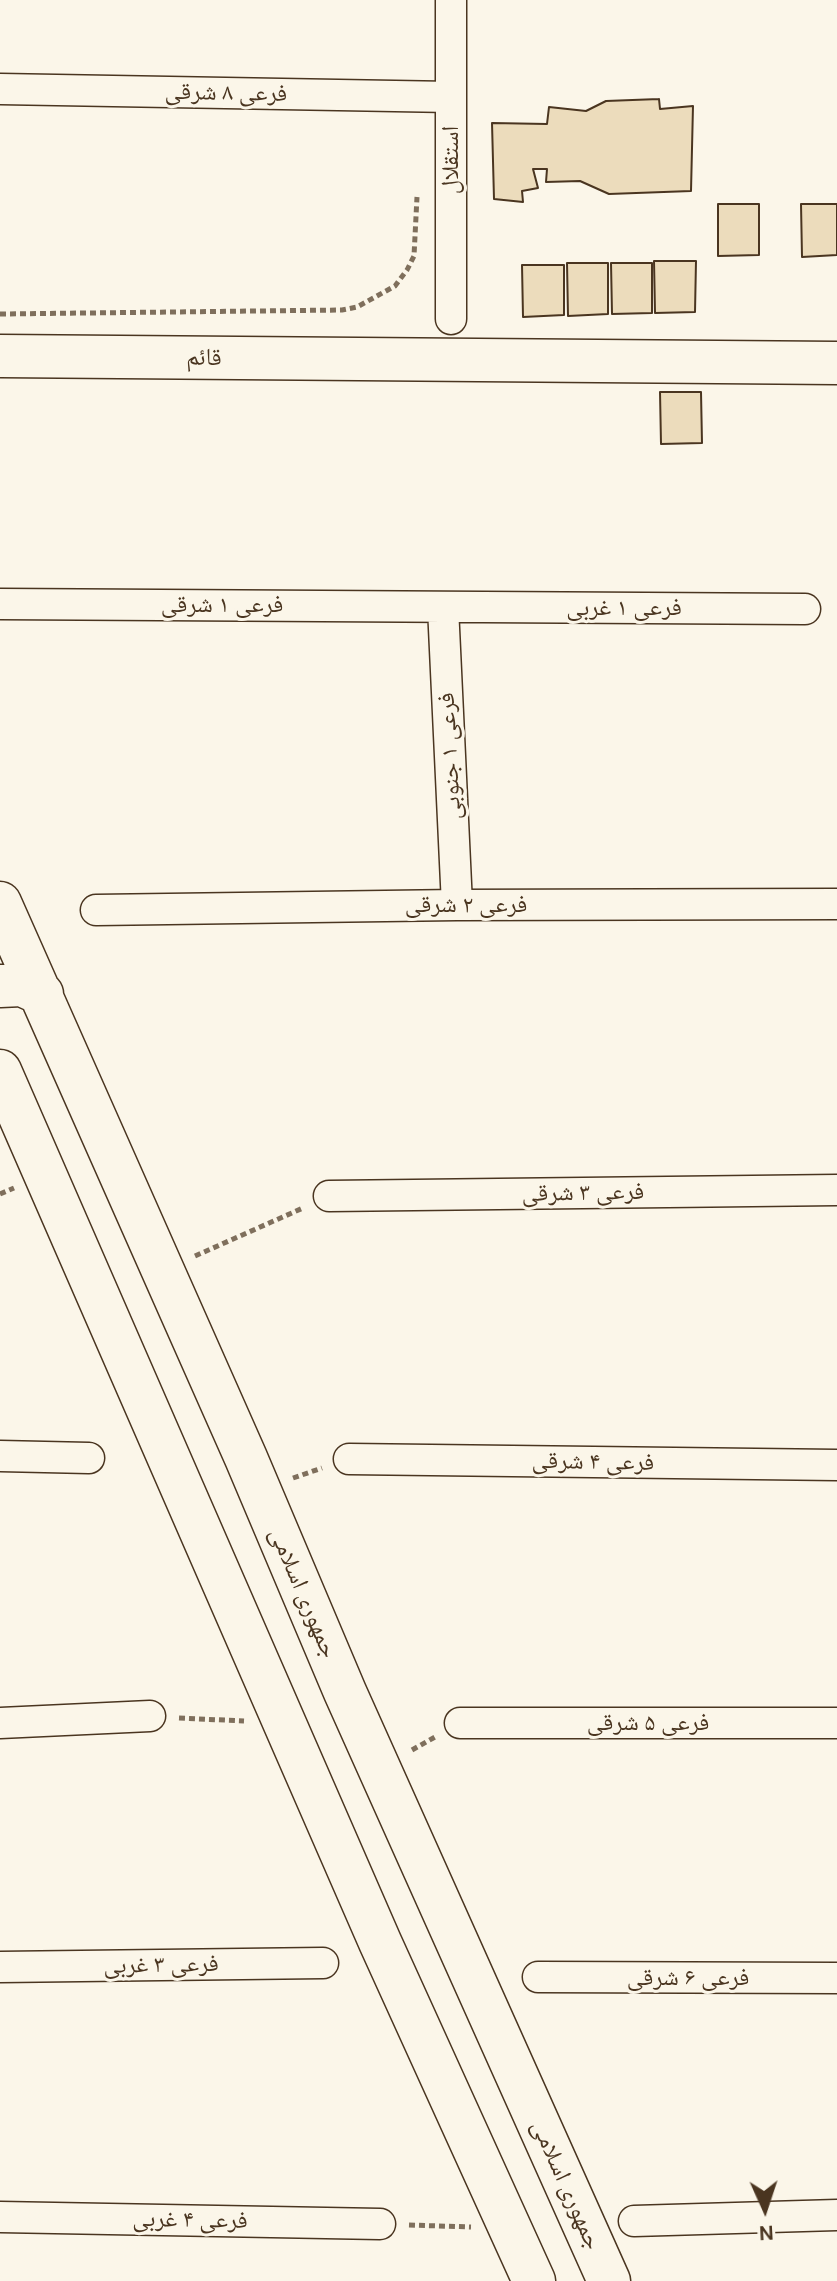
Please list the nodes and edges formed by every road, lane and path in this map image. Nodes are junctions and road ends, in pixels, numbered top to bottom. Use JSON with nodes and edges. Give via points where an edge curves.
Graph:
{"nodes":[{"id":1,"x":451,"y":0,"type":"edge"},
{"id":2,"x":0,"y":89,"type":"edge"},
{"id":3,"x":451,"y":97,"type":"junction"},
{"id":4,"x":417,"y":189,"type":"dead end"},
{"id":5,"x":0,"y":314,"type":"edge"},
{"id":6,"x":451,"y":319,"type":"junction"},
{"id":7,"x":0,"y":356,"type":"edge"},
{"id":8,"x":486,"y":360,"type":"junction"},
{"id":9,"x":407,"y":361,"type":"junction"},
{"id":10,"x":833,"y":364,"type":"edge"},
{"id":11,"x":0,"y":604,"type":"edge"},
{"id":12,"x":443,"y":607,"type":"junction"},
{"id":13,"x":805,"y":609,"type":"dead end"},
{"id":14,"x":837,"y":904,"type":"edge"},
{"id":15,"x":457,"y":905,"type":"junction"},
{"id":16,"x":96,"y":910,"type":"dead end"},
{"id":17,"x":6,"y":939,"type":"edge"},
{"id":18,"x":0,"y":986,"type":"edge"},
{"id":19,"x":42,"y":994,"type":"junction"},
{"id":20,"x":0,"y":1071,"type":"edge"},
{"id":21,"x":837,"y":1190,"type":"edge"},
{"id":22,"x":329,"y":1196,"type":"joint"},
{"id":23,"x":163,"y":1270,"type":"junction"},
{"id":24,"x":0,"y":1456,"type":"edge"},
{"id":25,"x":89,"y":1458,"type":"dead end"},
{"id":26,"x":349,"y":1459,"type":"joint"},
{"id":27,"x":837,"y":1465,"type":"edge"},
{"id":28,"x":259,"y":1489,"type":"junction"},
{"id":29,"x":150,"y":1716,"type":"joint"},
{"id":30,"x":0,"y":1723,"type":"edge"},
{"id":31,"x":285,"y":1723,"type":"junction"},
{"id":32,"x":460,"y":1723,"type":"joint"},
{"id":33,"x":837,"y":1723,"type":"edge"},
{"id":34,"x":380,"y":1768,"type":"junction"},
{"id":35,"x":323,"y":1963,"type":"dead end"},
{"id":36,"x":0,"y":1967,"type":"edge"},
{"id":37,"x":538,"y":1977,"type":"dead end"},
{"id":38,"x":837,"y":1978,"type":"edge"},
{"id":39,"x":837,"y":2215,"type":"edge"},
{"id":40,"x":0,"y":2217,"type":"edge"},
{"id":41,"x":634,"y":2221,"type":"dead end"},
{"id":42,"x":380,"y":2224,"type":"joint"},
{"id":43,"x":510,"y":2228,"type":"junction"},
{"id":44,"x":534,"y":2281,"type":"edge"},
{"id":45,"x":609,"y":2281,"type":"edge"}],
"edges":[{"from":1,"to":3,"type":"street","name":"استقلال"},
{"from":2,"to":3,"type":"street","name":"فرعی ۸ شرقی"},
{"from":3,"to":6,"type":"street","name":"استقلال"},
{"from":4,"to":5,"type":"path","via":[[414,256],[407,270],[395,286],[357,307]]},
{"from":6,"to":8,"type":"street","via":[[467,344]]},
{"from":6,"to":9,"type":"street","via":[[433,342]]},
{"from":7,"to":9,"type":"main road","name":"قائم"},
{"from":8,"to":9,"type":"main road","name":"قائم"},
{"from":8,"to":10,"type":"main road"},
{"from":11,"to":12,"type":"street","name":"فرعی ۱ شرقی"},
{"from":12,"to":13,"type":"street","name":"فرعی ۱ غربی"},
{"from":12,"to":15,"type":"street","name":"فرعی ۱ جنوبی"},
{"from":14,"to":15,"type":"street","name":"فرعی ۲ شرقی"},
{"from":15,"to":16,"type":"street","name":"فرعی ۲ شرقی"},
{"from":17,"to":19,"type":"main road","name":"جمهوری اسلامی"},
{"from":18,"to":19,"type":"main road","via":[[22,985]]},
{"from":19,"to":23,"type":"main road","name":"جمهوری اسلامی"},
{"from":20,"to":31,"type":"main road"},
{"from":21,"to":22,"type":"street","name":"فرعی ۳ شرقی"},
{"from":22,"to":23,"type":"path"},
{"from":23,"to":28,"type":"main road","name":"جمهوری اسلامی"},
{"from":24,"to":25,"type":"street"},
{"from":26,"to":27,"type":"street","name":"فرعی ۴ شرقی"},
{"from":26,"to":28,"type":"path"},
{"from":28,"to":34,"type":"main road","name":"جمهوری اسلامی"},
{"from":29,"to":30,"type":"street"},
{"from":29,"to":31,"type":"path"},
{"from":31,"to":43,"type":"main road"},
{"from":32,"to":33,"type":"street","name":"فرعی ۵ شرقی"},
{"from":32,"to":34,"type":"path"},
{"from":34,"to":45,"type":"main road","name":"جمهوری اسلامی"},
{"from":35,"to":36,"type":"street","name":"فرعی ۳ غربی"},
{"from":37,"to":38,"type":"street","name":"فرعی ۶ شرقی"},
{"from":39,"to":41,"type":"street"},
{"from":40,"to":42,"type":"street","name":"فرعی ۴ غربی"},
{"from":42,"to":43,"type":"path"},
{"from":43,"to":44,"type":"main road"}]}
